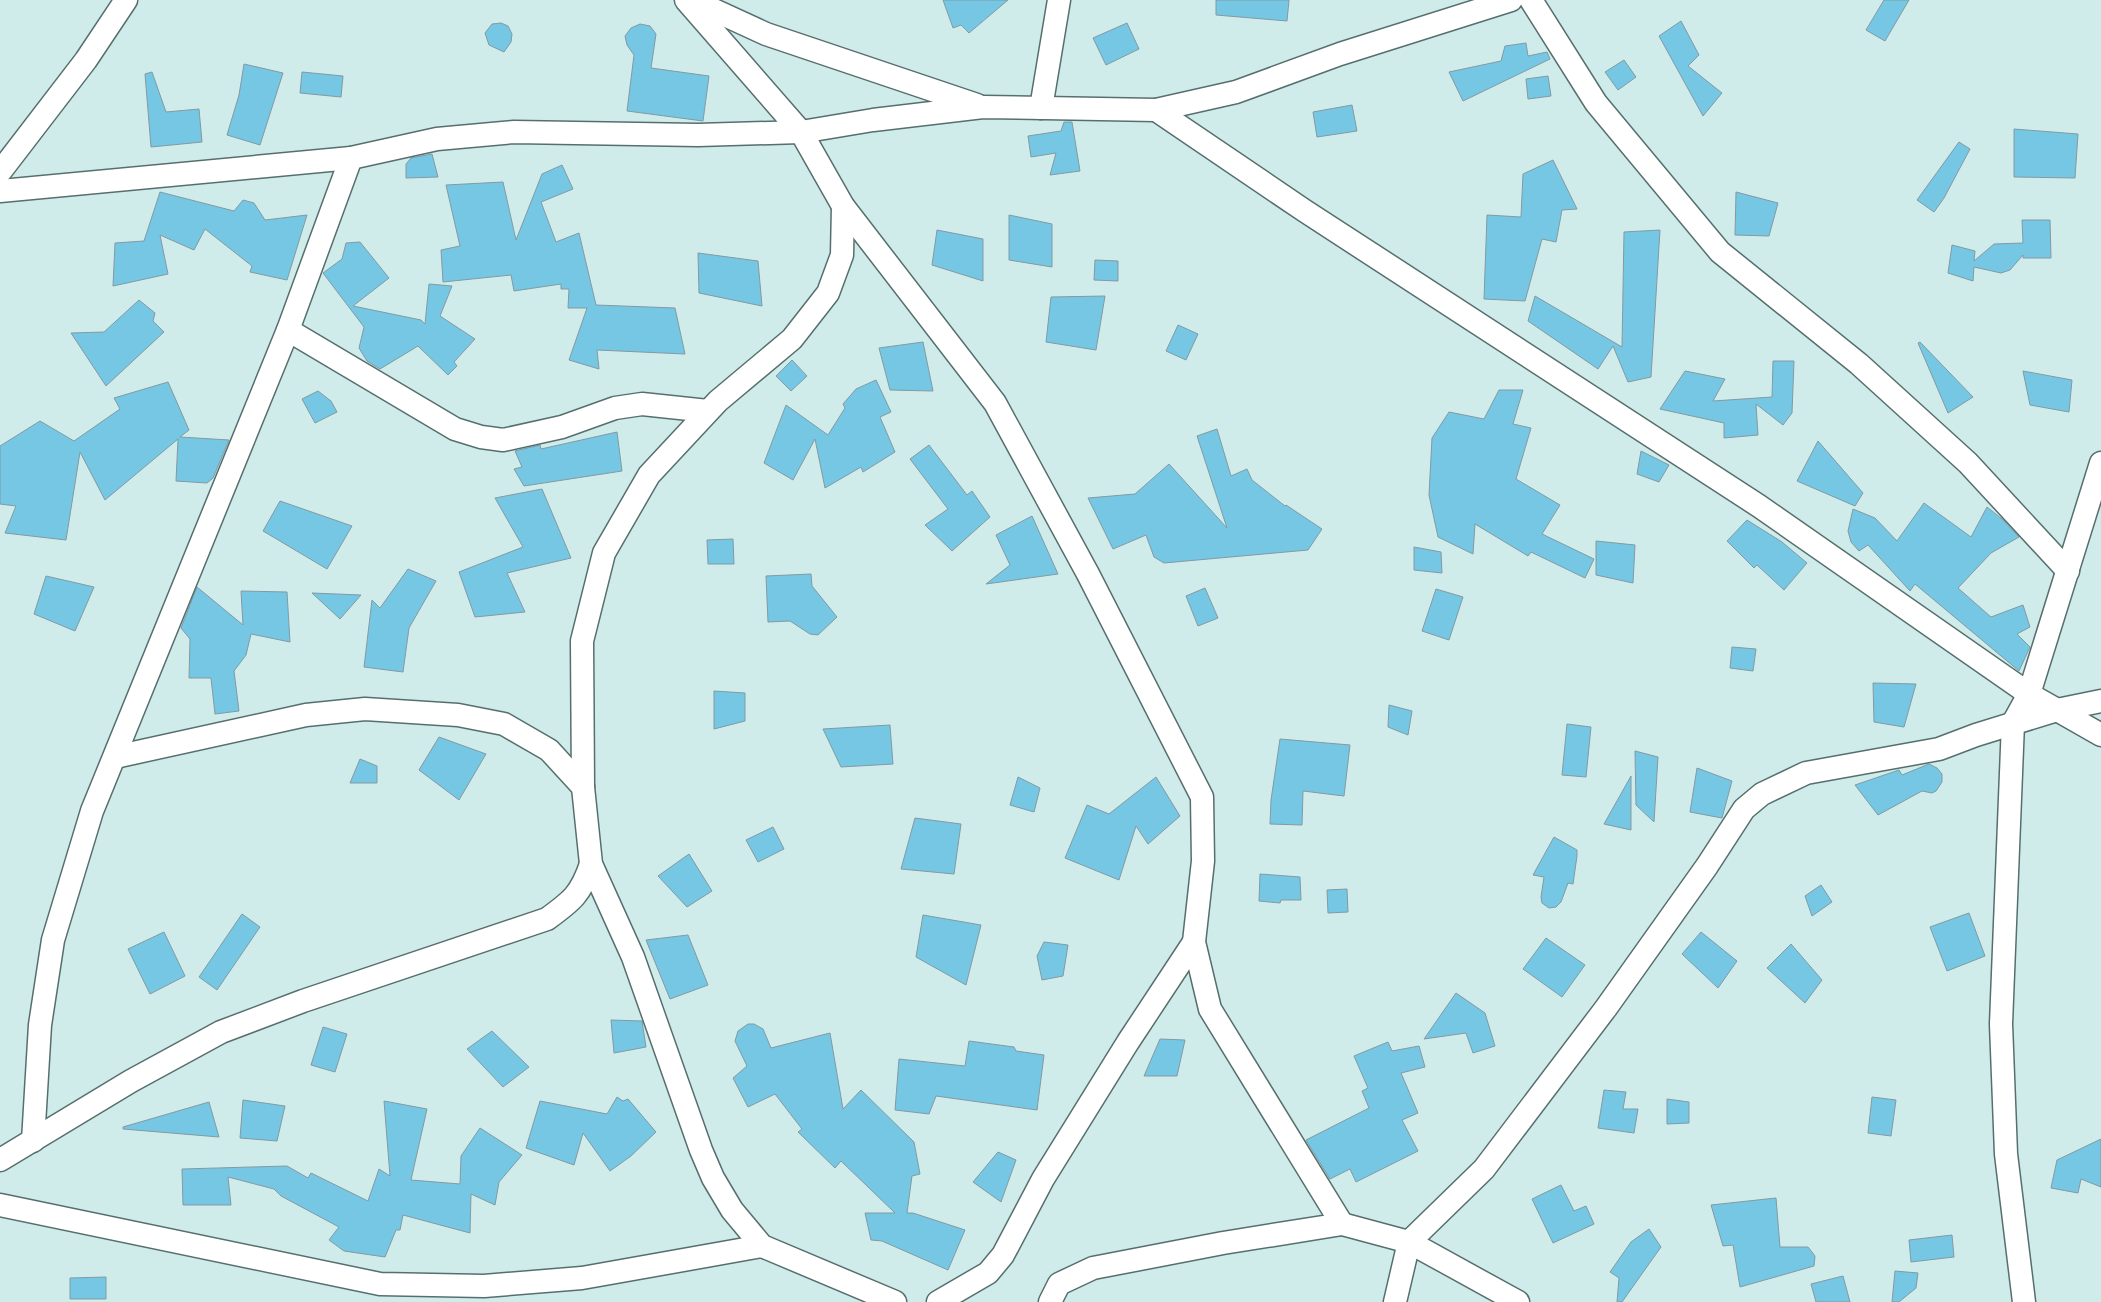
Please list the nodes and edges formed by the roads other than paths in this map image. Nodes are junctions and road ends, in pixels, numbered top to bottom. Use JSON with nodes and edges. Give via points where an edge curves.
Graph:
{"nodes":[{"id":1,"x":126,"y":0,"type":"edge"},
{"id":2,"x":686,"y":0,"type":"edge"},
{"id":3,"x":692,"y":0,"type":"edge"},
{"id":4,"x":1059,"y":0,"type":"edge"},
{"id":5,"x":1511,"y":0,"type":"edge"},
{"id":6,"x":1531,"y":0,"type":"edge"},
{"id":7,"x":984,"y":107,"type":"junction"},
{"id":8,"x":1041,"y":108,"type":"junction"},
{"id":9,"x":1156,"y":110,"type":"junction"},
{"id":10,"x":801,"y":132,"type":"junction"},
{"id":11,"x":351,"y":158,"type":"junction"},
{"id":12,"x":0,"y":172,"type":"edge"},
{"id":13,"x":0,"y":191,"type":"edge"},
{"id":14,"x":843,"y":206,"type":"junction"},
{"id":15,"x":288,"y":330,"type":"junction"},
{"id":16,"x":708,"y":411,"type":"junction"},
{"id":17,"x":2101,"y":462,"type":"edge"},
{"id":18,"x":2068,"y":571,"type":"junction"},
{"id":19,"x":2030,"y":694,"type":"junction"},
{"id":20,"x":2101,"y":701,"type":"edge"},
{"id":21,"x":2057,"y":710,"type":"junction"},
{"id":22,"x":2013,"y":723,"type":"junction"},
{"id":23,"x":2101,"y":735,"type":"edge"},
{"id":24,"x":115,"y":757,"type":"junction"},
{"id":25,"x":583,"y":786,"type":"junction"},
{"id":26,"x":591,"y":864,"type":"junction"},
{"id":27,"x":1194,"y":942,"type":"junction"},
{"id":28,"x":34,"y":1141,"type":"junction"},
{"id":29,"x":0,"y":1160,"type":"edge"},
{"id":30,"x":0,"y":1205,"type":"edge"},
{"id":31,"x":1342,"y":1224,"type":"junction"},
{"id":32,"x":1409,"y":1242,"type":"junction"},
{"id":33,"x":762,"y":1246,"type":"junction"},
{"id":34,"x":894,"y":1302,"type":"edge"},
{"id":35,"x":938,"y":1302,"type":"edge"},
{"id":36,"x":1050,"y":1302,"type":"edge"},
{"id":37,"x":1396,"y":1302,"type":"edge"},
{"id":38,"x":1518,"y":1302,"type":"edge"},
{"id":39,"x":2024,"y":1302,"type":"edge"}],
"edges":[{"from":1,"to":12,"type":"street","via":[[86,60]]},
{"from":2,"to":10,"type":"street"},
{"from":3,"to":7,"type":"street","via":[[766,34]]},
{"from":4,"to":8,"type":"street"},
{"from":5,"to":9,"type":"street","via":[[1340,54],[1236,92]]},
{"from":6,"to":18,"type":"street","via":[[1596,103],[1720,252],[1859,364],[1961,457]]},
{"from":7,"to":8,"type":"street"},
{"from":7,"to":10,"type":"street"},
{"from":8,"to":9,"type":"street"},
{"from":9,"to":19,"type":"street","via":[[1759,506]]},
{"from":10,"to":11,"type":"street","via":[[591,135],[514,132],[436,138]]},
{"from":10,"to":14,"type":"street"},
{"from":11,"to":13,"type":"street"},
{"from":11,"to":15,"type":"street"},
{"from":14,"to":16,"type":"street","via":[[842,255],[828,293],[792,339]]},
{"from":14,"to":27,"type":"street","via":[[995,403],[1088,574],[1202,797],[1203,861]]},
{"from":15,"to":16,"type":"street","via":[[455,429],[481,437],[503,440],[562,427],[614,408],[642,404]]},
{"from":15,"to":24,"type":"street"},
{"from":16,"to":25,"type":"street","via":[[649,474],[604,553],[582,641]]},
{"from":17,"to":18,"type":"street"},
{"from":18,"to":19,"type":"street"},
{"from":19,"to":21,"type":"street"},
{"from":19,"to":22,"type":"street"},
{"from":20,"to":21,"type":"street"},
{"from":21,"to":22,"type":"street"},
{"from":21,"to":23,"type":"street"},
{"from":22,"to":32,"type":"street","via":[[1939,749],[1806,773],[1762,794],[1744,809],[1606,1008],[1484,1169]]},
{"from":22,"to":39,"type":"street","via":[[2001,1024],[2006,1154]]},
{"from":24,"to":25,"type":"street","via":[[306,715],[364,709],[458,715],[504,724],[549,750]]},
{"from":24,"to":28,"type":"street","via":[[92,811],[53,940],[40,1025]]},
{"from":25,"to":26,"type":"street"},
{"from":26,"to":28,"type":"street","via":[[585,883],[572,900],[547,919],[221,1032],[131,1081]]},
{"from":26,"to":33,"type":"street","via":[[633,957],[709,1169],[732,1210]]},
{"from":27,"to":31,"type":"street","via":[[1210,1009]]},
{"from":27,"to":35,"type":"street","via":[[1043,1179],[1003,1255],[988,1273]]},
{"from":28,"to":29,"type":"street"},
{"from":30,"to":33,"type":"street","via":[[380,1284],[484,1286],[582,1278]]},
{"from":31,"to":32,"type":"street"},
{"from":31,"to":36,"type":"street","via":[[1093,1268],[1059,1284]]},
{"from":32,"to":37,"type":"street"},
{"from":32,"to":38,"type":"street"},
{"from":33,"to":34,"type":"street"}]}
